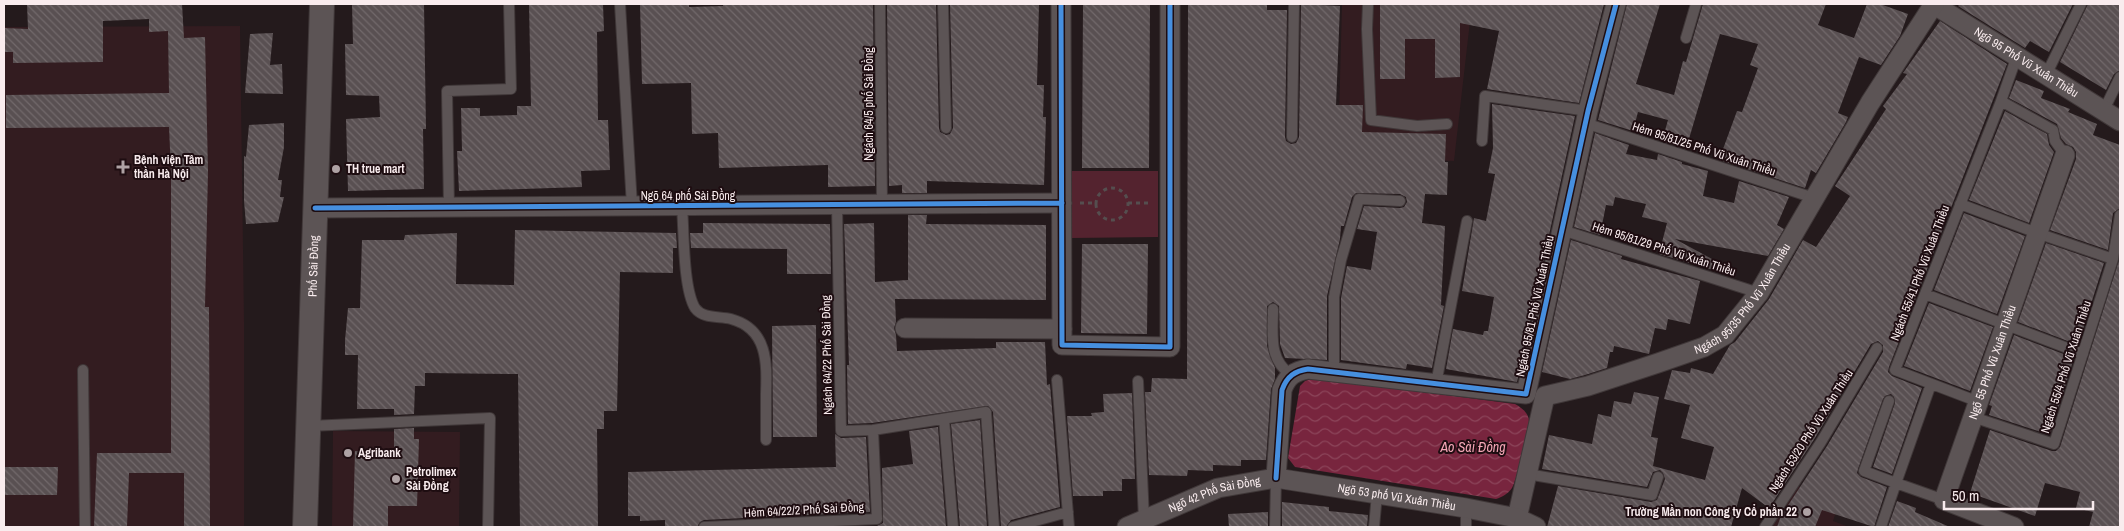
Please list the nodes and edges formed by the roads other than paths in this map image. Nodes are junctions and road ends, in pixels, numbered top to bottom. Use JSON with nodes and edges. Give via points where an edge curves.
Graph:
{"nodes":[{"id":1,"x":302,"y":4,"type":"edge"},
{"id":2,"x":509,"y":4,"type":"edge"},
{"id":3,"x":620,"y":4,"type":"edge"},
{"id":4,"x":880,"y":4,"type":"edge"},
{"id":5,"x":943,"y":4,"type":"edge"},
{"id":6,"x":1061,"y":4,"type":"edge"},
{"id":7,"x":1170,"y":4,"type":"edge"},
{"id":8,"x":1294,"y":4,"type":"edge"},
{"id":9,"x":1368,"y":4,"type":"edge"},
{"id":10,"x":1616,"y":4,"type":"edge"},
{"id":11,"x":1696,"y":4,"type":"edge"},
{"id":12,"x":1933,"y":4,"type":"edge"},
{"id":13,"x":2081,"y":4,"type":"edge"},
{"id":14,"x":321,"y":12,"type":"edge"},
{"id":15,"x":1686,"y":38,"type":"dead end"},
{"id":16,"x":2017,"y":56,"type":"junction"},
{"id":17,"x":2046,"y":75,"type":"junction"},
{"id":18,"x":2120,"y":77,"type":"edge"},
{"id":19,"x":2001,"y":101,"type":"junction"},
{"id":20,"x":2104,"y":110,"type":"junction"},
{"id":21,"x":1586,"y":117,"type":"junction"},
{"id":22,"x":2120,"y":121,"type":"edge"},
{"id":23,"x":1447,"y":124,"type":"dead end"},
{"id":24,"x":946,"y":128,"type":"dead end"},
{"id":25,"x":1292,"y":137,"type":"dead end"},
{"id":26,"x":1482,"y":141,"type":"dead end"},
{"id":27,"x":2065,"y":155,"type":"joint"},
{"id":28,"x":1814,"y":198,"type":"junction"},
{"id":29,"x":1400,"y":201,"type":"dead end"},
{"id":30,"x":1062,"y":203,"type":"junction"},
{"id":31,"x":882,"y":204,"type":"junction"},
{"id":32,"x":1960,"y":204,"type":"junction"},
{"id":33,"x":837,"y":205,"type":"junction"},
{"id":34,"x":632,"y":206,"type":"junction"},
{"id":35,"x":682,"y":206,"type":"junction"},
{"id":36,"x":449,"y":207,"type":"junction"},
{"id":37,"x":315,"y":208,"type":"junction"},
{"id":38,"x":2120,"y":215,"type":"edge"},
{"id":39,"x":1467,"y":221,"type":"dead end"},
{"id":40,"x":1562,"y":230,"type":"junction"},
{"id":41,"x":2038,"y":233,"type":"junction"},
{"id":42,"x":2113,"y":259,"type":"junction"},
{"id":43,"x":1759,"y":293,"type":"junction"},
{"id":44,"x":1925,"y":294,"type":"junction"},
{"id":45,"x":1273,"y":309,"type":"dead end"},
{"id":46,"x":2006,"y":324,"type":"junction"},
{"id":47,"x":905,"y":328,"type":"dead end"},
{"id":48,"x":1062,"y":329,"type":"junction"},
{"id":49,"x":1878,"y":348,"type":"dead end"},
{"id":50,"x":2083,"y":354,"type":"junction"},
{"id":51,"x":83,"y":370,"type":"dead end"},
{"id":52,"x":1334,"y":372,"type":"junction"},
{"id":53,"x":1291,"y":374,"type":"junction"},
{"id":54,"x":1056,"y":380,"type":"dead end"},
{"id":55,"x":1138,"y":381,"type":"dead end"},
{"id":56,"x":1436,"y":384,"type":"junction"},
{"id":57,"x":1931,"y":384,"type":"junction"},
{"id":58,"x":1536,"y":395,"type":"junction"},
{"id":59,"x":1889,"y":400,"type":"dead end"},
{"id":60,"x":1976,"y":410,"type":"junction"},
{"id":61,"x":944,"y":419,"type":"junction"},
{"id":62,"x":309,"y":426,"type":"junction"},
{"id":63,"x":873,"y":430,"type":"junction"},
{"id":64,"x":766,"y":440,"type":"dead end"},
{"id":65,"x":1527,"y":474,"type":"junction"},
{"id":66,"x":1276,"y":478,"type":"junction"},
{"id":67,"x":1658,"y":478,"type":"dead end"},
{"id":68,"x":1896,"y":483,"type":"junction"},
{"id":69,"x":1377,"y":494,"type":"junction"},
{"id":70,"x":1944,"y":500,"type":"junction"},
{"id":71,"x":1466,"y":508,"type":"junction"},
{"id":72,"x":1068,"y":512,"type":"junction"},
{"id":73,"x":1516,"y":518,"type":"junction"},
{"id":74,"x":1135,"y":523,"type":"edge"},
{"id":75,"x":86,"y":527,"type":"edge"},
{"id":76,"x":305,"y":527,"type":"edge"},
{"id":77,"x":488,"y":527,"type":"edge"},
{"id":78,"x":704,"y":527,"type":"edge"},
{"id":79,"x":953,"y":527,"type":"edge"},
{"id":80,"x":994,"y":527,"type":"edge"},
{"id":81,"x":1013,"y":527,"type":"edge"},
{"id":82,"x":1069,"y":527,"type":"edge"},
{"id":83,"x":1275,"y":527,"type":"edge"},
{"id":84,"x":1374,"y":527,"type":"edge"},
{"id":85,"x":1466,"y":527,"type":"edge"},
{"id":86,"x":1536,"y":527,"type":"edge"},
{"id":87,"x":1766,"y":527,"type":"edge"},
{"id":88,"x":1881,"y":527,"type":"edge"},
{"id":89,"x":2014,"y":527,"type":"edge"}],
"edges":[{"from":1,"to":14,"type":"street"},
{"from":2,"to":36,"type":"lane","via":[[511,89],[447,91]]},
{"from":3,"to":34,"type":"lane"},
{"from":4,"to":31,"type":"lane","name":"Ngách 64/5 phố Sài Đồng"},
{"from":5,"to":24,"type":"lane"},
{"from":6,"to":30,"type":"street"},
{"from":7,"to":48,"type":"street","via":[[1170,347],[1062,346]]},
{"from":8,"to":25,"type":"lane"},
{"from":9,"to":23,"type":"lane","via":[[1371,120],[1417,126]]},
{"from":10,"to":21,"type":"street","name":"Ngách 95/81 Phố Vũ Xuân Thiều"},
{"from":11,"to":15,"type":"lane"},
{"from":12,"to":16,"type":"street","name":"Ngõ 95 Phố Vũ Xuân Thiều"},
{"from":12,"to":28,"type":"street","name":"Ngách 95/35 Phố Vũ Xuân Thiều"},
{"from":13,"to":17,"type":"lane"},
{"from":14,"to":37,"type":"street","name":"Phố Sài Đồng"},
{"from":16,"to":17,"type":"street","name":"Ngõ 95 Phố Vũ Xuân Thiều"},
{"from":16,"to":19,"type":"lane","name":"Ngách 55/41 Phố Vũ Xuân Thiều"},
{"from":17,"to":20,"type":"street","name":"Ngõ 95 Phố Vũ Xuân Thiều"},
{"from":18,"to":20,"type":"lane"},
{"from":19,"to":27,"type":"lane","via":[[2053,130],[2056,144]]},
{"from":19,"to":32,"type":"lane","name":"Ngách 55/41 Phố Vũ Xuân Thiều"},
{"from":20,"to":22,"type":"street","name":"Ngõ 95 Phố Vũ Xuân Thiều"},
{"from":21,"to":26,"type":"lane","name":"Hẻm 95/81/25 Phố Vũ Xuân Thiều","via":[[1485,96]]},
{"from":21,"to":28,"type":"lane","name":"Hẻm 95/81/25 Phố Vũ Xuân Thiều"},
{"from":21,"to":40,"type":"street","name":"Ngách 95/81 Phố Vũ Xuân Thiều"},
{"from":27,"to":41,"type":"street","name":"Ngõ 55 Phố Vũ Xuân Thiều"},
{"from":28,"to":43,"type":"street","name":"Ngách 95/35 Phố Vũ Xuân Thiều"},
{"from":29,"to":52,"type":"lane","via":[[1358,199],[1334,297]]},
{"from":30,"to":31,"type":"street","name":"Ngõ 64 phố Sài Đồng"},
{"from":30,"to":48,"type":"street"},
{"from":31,"to":33,"type":"street","name":"Ngõ 64 phố Sài Đồng"},
{"from":32,"to":41,"type":"lane"},
{"from":32,"to":44,"type":"lane","name":"Ngách 55/41 Phố Vũ Xuân Thiều"},
{"from":33,"to":35,"type":"street","name":"Ngõ 64 phố Sài Đồng"},
{"from":33,"to":63,"type":"lane","name":"Ngách 64/22 Phố Sài Đồng","via":[[841,431]]},
{"from":34,"to":35,"type":"street","name":"Ngõ 64 phố Sài Đồng"},
{"from":34,"to":36,"type":"street","name":"Ngõ 64 phố Sài Đồng"},
{"from":35,"to":64,"type":"lane","via":[[687,275],[695,307],[706,316],[734,320],[748,327],[766,354]]},
{"from":36,"to":37,"type":"street","name":"Ngõ 64 phố Sài Đồng"},
{"from":37,"to":62,"type":"street","name":"Phố Sài Đồng"},
{"from":38,"to":42,"type":"lane","name":"Ngách 55/4 Phố Vũ Xuân Thiều"},
{"from":39,"to":56,"type":"lane"},
{"from":40,"to":43,"type":"lane","name":"Hẻm 95/81/29 Phố Vũ Xuân Thiều"},
{"from":40,"to":58,"type":"street","name":"Ngách 95/81 Phố Vũ Xuân Thiều"},
{"from":41,"to":42,"type":"lane"},
{"from":41,"to":46,"type":"street","name":"Ngõ 55 Phố Vũ Xuân Thiều"},
{"from":42,"to":50,"type":"lane","name":"Ngách 55/4 Phố Vũ Xuân Thiều"},
{"from":43,"to":58,"type":"street","name":"Ngách 95/35 Phố Vũ Xuân Thiều","via":[[1725,335],[1704,347],[1588,386]]},
{"from":44,"to":46,"type":"lane"},
{"from":44,"to":57,"type":"lane","name":"Ngách 55/41 Phố Vũ Xuân Thiều","via":[[1895,370]]},
{"from":45,"to":53,"type":"lane","via":[[1276,359]]},
{"from":46,"to":50,"type":"lane"},
{"from":46,"to":60,"type":"street","name":"Ngõ 55 Phố Vũ Xuân Thiều"},
{"from":47,"to":48,"type":"street"},
{"from":49,"to":87,"type":"lane","name":"Ngách 53/20 Phố Vũ Xuân Thiều"},
{"from":50,"to":60,"type":"lane","name":"Ngách 55/4 Phố Vũ Xuân Thiều","via":[[2054,444]]},
{"from":51,"to":75,"type":"lane"},
{"from":52,"to":53,"type":"street","name":"Ngách 95/81 Phố Vũ Xuân Thiều","via":[[1308,369]]},
{"from":52,"to":56,"type":"street","name":"Ngách 95/81 Phố Vũ Xuân Thiều"},
{"from":53,"to":66,"type":"street","via":[[1282,390]]},
{"from":54,"to":72,"type":"lane"},
{"from":55,"to":74,"type":"lane"},
{"from":56,"to":58,"type":"street","name":"Ngách 95/81 Phố Vũ Xuân Thiều"},
{"from":57,"to":60,"type":"lane","name":"Ngách 55/41 Phố Vũ Xuân Thiều"},
{"from":57,"to":68,"type":"lane"},
{"from":58,"to":65,"type":"street"},
{"from":59,"to":68,"type":"lane","via":[[1864,471]]},
{"from":60,"to":70,"type":"street","name":"Ngõ 55 Phố Vũ Xuân Thiều"},
{"from":61,"to":63,"type":"lane","name":"Ngách 64/22 Phố Sài Đồng"},
{"from":61,"to":79,"type":"lane"},
{"from":61,"to":80,"type":"lane","name":"Ngách 64/22 Phố Sài Đồng","via":[[986,412]]},
{"from":62,"to":76,"type":"street","name":"Phố Sài Đồng"},
{"from":62,"to":77,"type":"lane","via":[[490,418]]},
{"from":63,"to":78,"type":"lane","name":"Hẻm 64/22/2 Phố Sài Đồng","via":[[877,518]]},
{"from":65,"to":67,"type":"lane","via":[[1652,495]]},
{"from":65,"to":73,"type":"street"},
{"from":66,"to":69,"type":"street","name":"Ngõ 53 phố Vũ Xuân Thiều"},
{"from":66,"to":74,"type":"street","name":"Ngõ 42 Phố Sài Đồng","via":[[1218,488]]},
{"from":66,"to":83,"type":"lane"},
{"from":68,"to":70,"type":"lane"},
{"from":68,"to":88,"type":"lane"},
{"from":69,"to":71,"type":"street","name":"Ngõ 53 phố Vũ Xuân Thiều"},
{"from":69,"to":84,"type":"lane"},
{"from":70,"to":89,"type":"street"},
{"from":71,"to":73,"type":"street","name":"Ngõ 53 phố Vũ Xuân Thiều"},
{"from":71,"to":85,"type":"lane"},
{"from":72,"to":81,"type":"lane"},
{"from":72,"to":82,"type":"lane"},
{"from":73,"to":86,"type":"street"}]}
